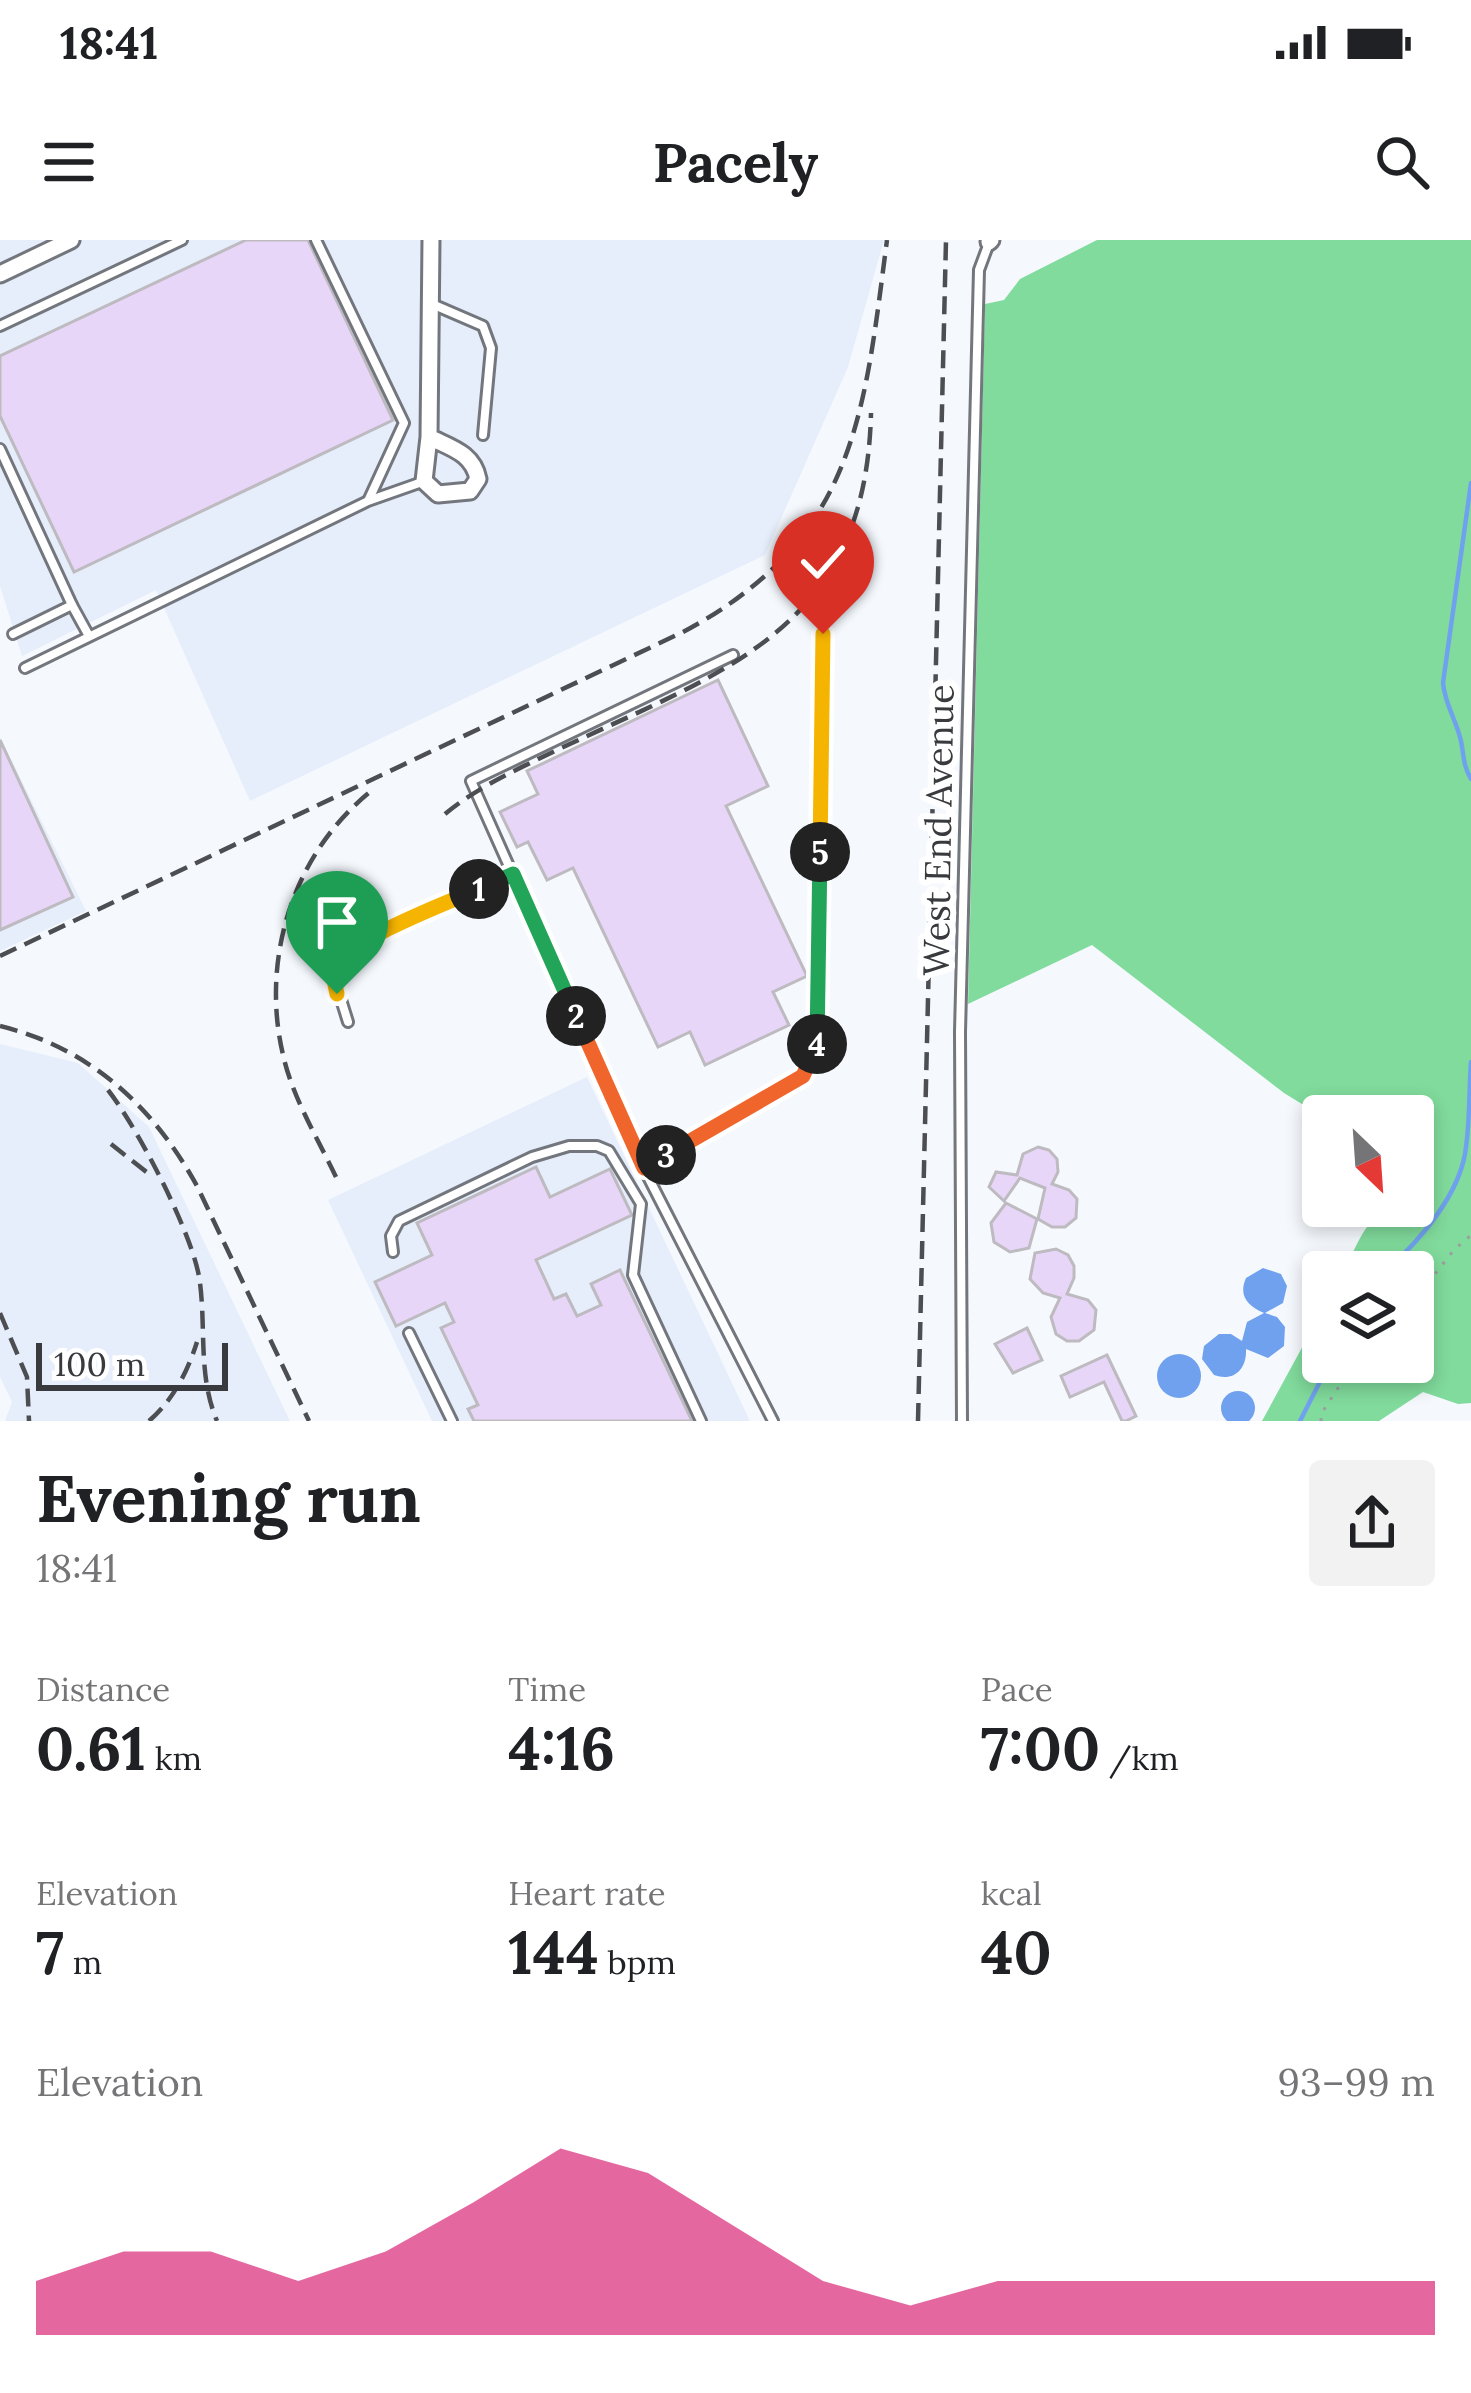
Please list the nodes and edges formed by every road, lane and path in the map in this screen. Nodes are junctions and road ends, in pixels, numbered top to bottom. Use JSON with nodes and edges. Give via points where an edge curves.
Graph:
{"nodes":[{"id":1,"x":71,"y":240,"type":"edge"},
{"id":2,"x":182,"y":240,"type":"edge"},
{"id":3,"x":316,"y":240,"type":"edge"},
{"id":4,"x":431,"y":240,"type":"edge"},
{"id":5,"x":990,"y":241,"type":"edge"},
{"id":6,"x":0,"y":274,"type":"edge"},
{"id":7,"x":430,"y":303,"type":"junction"},
{"id":8,"x":0,"y":326,"type":"edge"},
{"id":9,"x":483,"y":435,"type":"dead end"},
{"id":10,"x":429,"y":437,"type":"junction"},
{"id":11,"x":0,"y":449,"type":"edge"},
{"id":12,"x":424,"y":481,"type":"junction"},
{"id":13,"x":368,"y":501,"type":"junction"},
{"id":14,"x":72,"y":605,"type":"junction"},
{"id":15,"x":13,"y":634,"type":"dead end"},
{"id":16,"x":823,"y":634,"type":"dead end"},
{"id":17,"x":89,"y":636,"type":"junction"},
{"id":18,"x":734,"y":655,"type":"dead end"},
{"id":19,"x":25,"y":668,"type":"dead end"},
{"id":20,"x":513,"y":874,"type":"junction"},
{"id":21,"x":348,"y":1022,"type":"dead end"},
{"id":22,"x":644,"y":1168,"type":"junction"},
{"id":23,"x":1471,"y":1234,"type":"edge"},
{"id":24,"x":393,"y":1252,"type":"dead end"},
{"id":25,"x":1434,"y":1277,"type":"edge"},
{"id":26,"x":409,"y":1333,"type":"dead end"},
{"id":27,"x":1341,"y":1383,"type":"edge"},
{"id":28,"x":452,"y":1421,"type":"edge"},
{"id":29,"x":701,"y":1421,"type":"edge"},
{"id":30,"x":773,"y":1421,"type":"edge"},
{"id":31,"x":962,"y":1421,"type":"edge"},
{"id":32,"x":1321,"y":1421,"type":"edge"}],
"edges":[{"from":1,"to":6,"type":"street"},
{"from":2,"to":8,"type":"lane"},
{"from":3,"to":13,"type":"lane","via":[[404,423]]},
{"from":4,"to":7,"type":"street"},
{"from":5,"to":31,"type":"lane","name":"West End Avenue","via":[[977,302],[960,1032]]},
{"from":7,"to":9,"type":"lane","via":[[483,326],[491,349]]},
{"from":7,"to":10,"type":"street"},
{"from":10,"to":12,"type":"street"},
{"from":10,"to":12,"type":"street","via":[[465,454],[478,479],[455,494],[438,494]]},
{"from":11,"to":14,"type":"lane"},
{"from":12,"to":13,"type":"lane"},
{"from":13,"to":17,"type":"lane"},
{"from":14,"to":15,"type":"lane"},
{"from":14,"to":17,"type":"lane"},
{"from":16,"to":22,"type":"lane","via":[[818,1042],[803,1076]]},
{"from":17,"to":19,"type":"lane"},
{"from":18,"to":20,"type":"lane","via":[[471,781]]},
{"from":20,"to":21,"type":"lane","via":[[344,957],[334,977]]},
{"from":20,"to":22,"type":"lane"},
{"from":22,"to":30,"type":"lane"},
{"from":23,"to":25,"type":"path"},
{"from":24,"to":29,"type":"lane","via":[[399,1221],[532,1157],[569,1145],[609,1151],[641,1204],[633,1276]]},
{"from":26,"to":28,"type":"lane"},
{"from":27,"to":32,"type":"path"}]}
